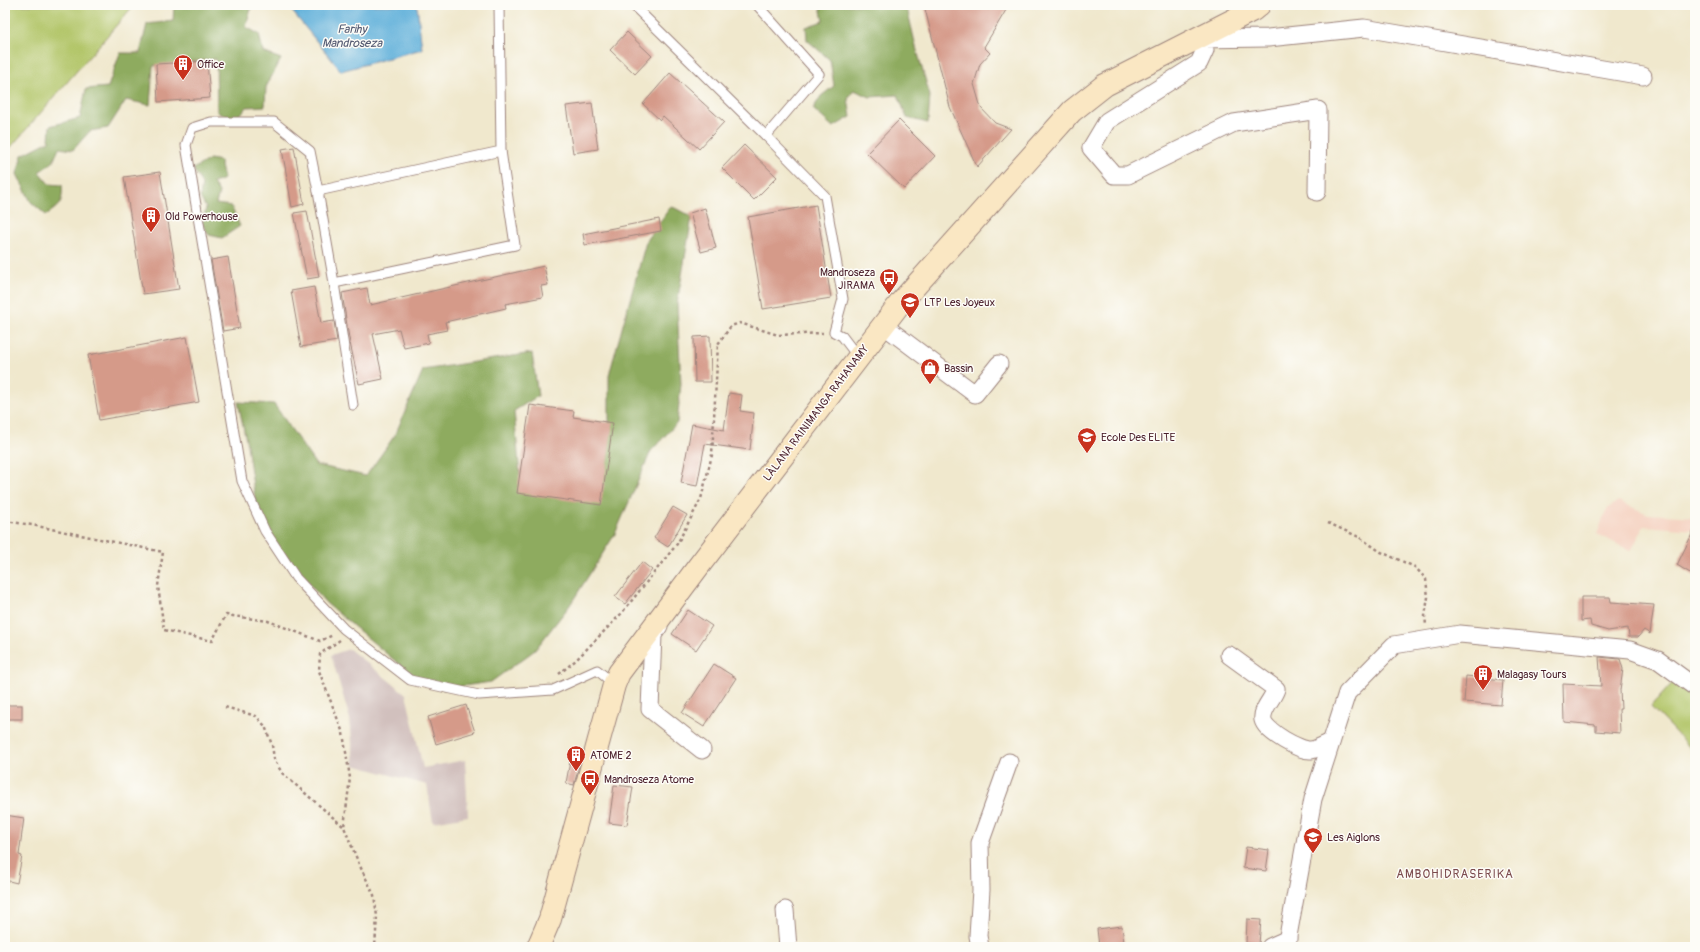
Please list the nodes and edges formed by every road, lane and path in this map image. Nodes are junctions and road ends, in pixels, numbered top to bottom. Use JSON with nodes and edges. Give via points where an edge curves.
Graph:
{"nodes":[{"id":1,"x":499,"y":5,"type":"edge"},
{"id":2,"x":633,"y":5,"type":"edge"},
{"id":3,"x":757,"y":5,"type":"edge"},
{"id":4,"x":1260,"y":5,"type":"edge"},
{"id":5,"x":1196,"y":39,"type":"junction"},
{"id":6,"x":1643,"y":76,"type":"dead end"},
{"id":7,"x":766,"y":136,"type":"junction"},
{"id":8,"x":501,"y":151,"type":"junction"},
{"id":9,"x":318,"y":191,"type":"junction"},
{"id":10,"x":1318,"y":192,"type":"dead end"},
{"id":11,"x":334,"y":282,"type":"junction"},
{"id":12,"x":883,"y":325,"type":"junction"},
{"id":13,"x":834,"y":332,"type":"junction"},
{"id":14,"x":858,"y":357,"type":"junction"},
{"id":15,"x":1000,"y":364,"type":"dead end"},
{"id":16,"x":352,"y":405,"type":"dead end"},
{"id":17,"x":5,"y":521,"type":"edge"},
{"id":18,"x":1328,"y":523,"type":"dead end"},
{"id":19,"x":698,"y":567,"type":"junction"},
{"id":20,"x":346,"y":631,"type":"junction"},
{"id":21,"x":1428,"y":639,"type":"junction"},
{"id":22,"x":1229,"y":655,"type":"dead end"},
{"id":23,"x":614,"y":685,"type":"junction"},
{"id":24,"x":1695,"y":687,"type":"edge"},
{"id":25,"x":556,"y":688,"type":"junction"},
{"id":26,"x":225,"y":707,"type":"dead end"},
{"id":27,"x":1331,"y":742,"type":"junction"},
{"id":28,"x":702,"y":750,"type":"dead end"},
{"id":29,"x":1009,"y":762,"type":"dead end"},
{"id":30,"x":344,"y":827,"type":"junction"},
{"id":31,"x":785,"y":910,"type":"dead end"},
{"id":32,"x":1287,"y":943,"type":"edge"},
{"id":33,"x":375,"y":947,"type":"edge"},
{"id":34,"x":538,"y":947,"type":"edge"},
{"id":35,"x":788,"y":947,"type":"edge"},
{"id":36,"x":980,"y":947,"type":"edge"},
{"id":37,"x":1270,"y":947,"type":"edge"}],
"edges":[{"from":1,"to":8,"type":"lane"},
{"from":2,"to":7,"type":"lane"},
{"from":3,"to":7,"type":"lane","via":[[819,74]]},
{"from":4,"to":5,"type":"main road","name":"LÀLANA RAINIMANGA RAHANAMY"},
{"from":5,"to":6,"type":"street","via":[[1268,38],[1364,28]]},
{"from":5,"to":10,"type":"street","via":[[1205,50],[1199,63],[1107,121],[1091,148],[1114,175],[1128,175],[1234,123],[1318,110]]},
{"from":5,"to":12,"type":"main road","name":"LÀLANA RAINIMANGA RAHANAMY","via":[[1105,86],[1072,111]]},
{"from":7,"to":13,"type":"lane","via":[[825,196],[843,299]]},
{"from":8,"to":9,"type":"lane"},
{"from":8,"to":11,"type":"lane","via":[[516,245]]},
{"from":9,"to":11,"type":"lane"},
{"from":9,"to":20,"type":"lane","via":[[310,151],[274,122],[211,122],[192,128],[186,145],[242,481],[265,531],[292,572]]},
{"from":11,"to":16,"type":"lane"},
{"from":12,"to":14,"type":"main road","name":"LÀLANA RAINIMANGA RAHANAMY"},
{"from":12,"to":15,"type":"street","via":[[975,394]]},
{"from":13,"to":14,"type":"lane","via":[[842,336]]},
{"from":13,"to":25,"type":"path","via":[[778,335],[740,323],[731,326],[718,344],[712,455],[701,499],[677,544],[621,614],[576,660],[559,672]]},
{"from":14,"to":19,"type":"main road","name":"LÀLANA RAINIMANGA RAHANAMY"},
{"from":17,"to":20,"type":"path","via":[[163,552],[158,586],[164,630],[212,641],[226,615],[268,621],[320,641]]},
{"from":18,"to":21,"type":"path","via":[[1415,567],[1426,579],[1428,597],[1425,616]]},
{"from":19,"to":23,"type":"main road","name":"LÀLANA RAINIMANGA RAHANAMY","via":[[619,673]]},
{"from":19,"to":28,"type":"street","via":[[653,635],[650,709]]},
{"from":20,"to":25,"type":"lane","via":[[410,680],[479,695]]},
{"from":20,"to":30,"type":"path","via":[[320,654],[319,671],[343,733],[350,778]]},
{"from":21,"to":24,"type":"street","via":[[1460,634],[1630,650],[1658,660]]},
{"from":21,"to":27,"type":"street","via":[[1394,645],[1347,693]]},
{"from":22,"to":27,"type":"street","via":[[1276,689],[1264,712],[1263,720],[1279,738],[1311,750]]},
{"from":23,"to":25,"type":"lane","via":[[597,670]]},
{"from":23,"to":34,"type":"main road","name":"LÀLANA RAINIMANGA RAHANAMY","via":[[550,919]]},
{"from":26,"to":30,"type":"path","via":[[256,716],[265,726],[274,759],[282,773]]},
{"from":27,"to":32,"type":"street","via":[[1313,799]]},
{"from":29,"to":36,"type":"street","via":[[980,843]]},
{"from":30,"to":33,"type":"path","via":[[374,895],[377,916]]},
{"from":31,"to":35,"type":"street"},
{"from":32,"to":37,"type":"street"}]}
